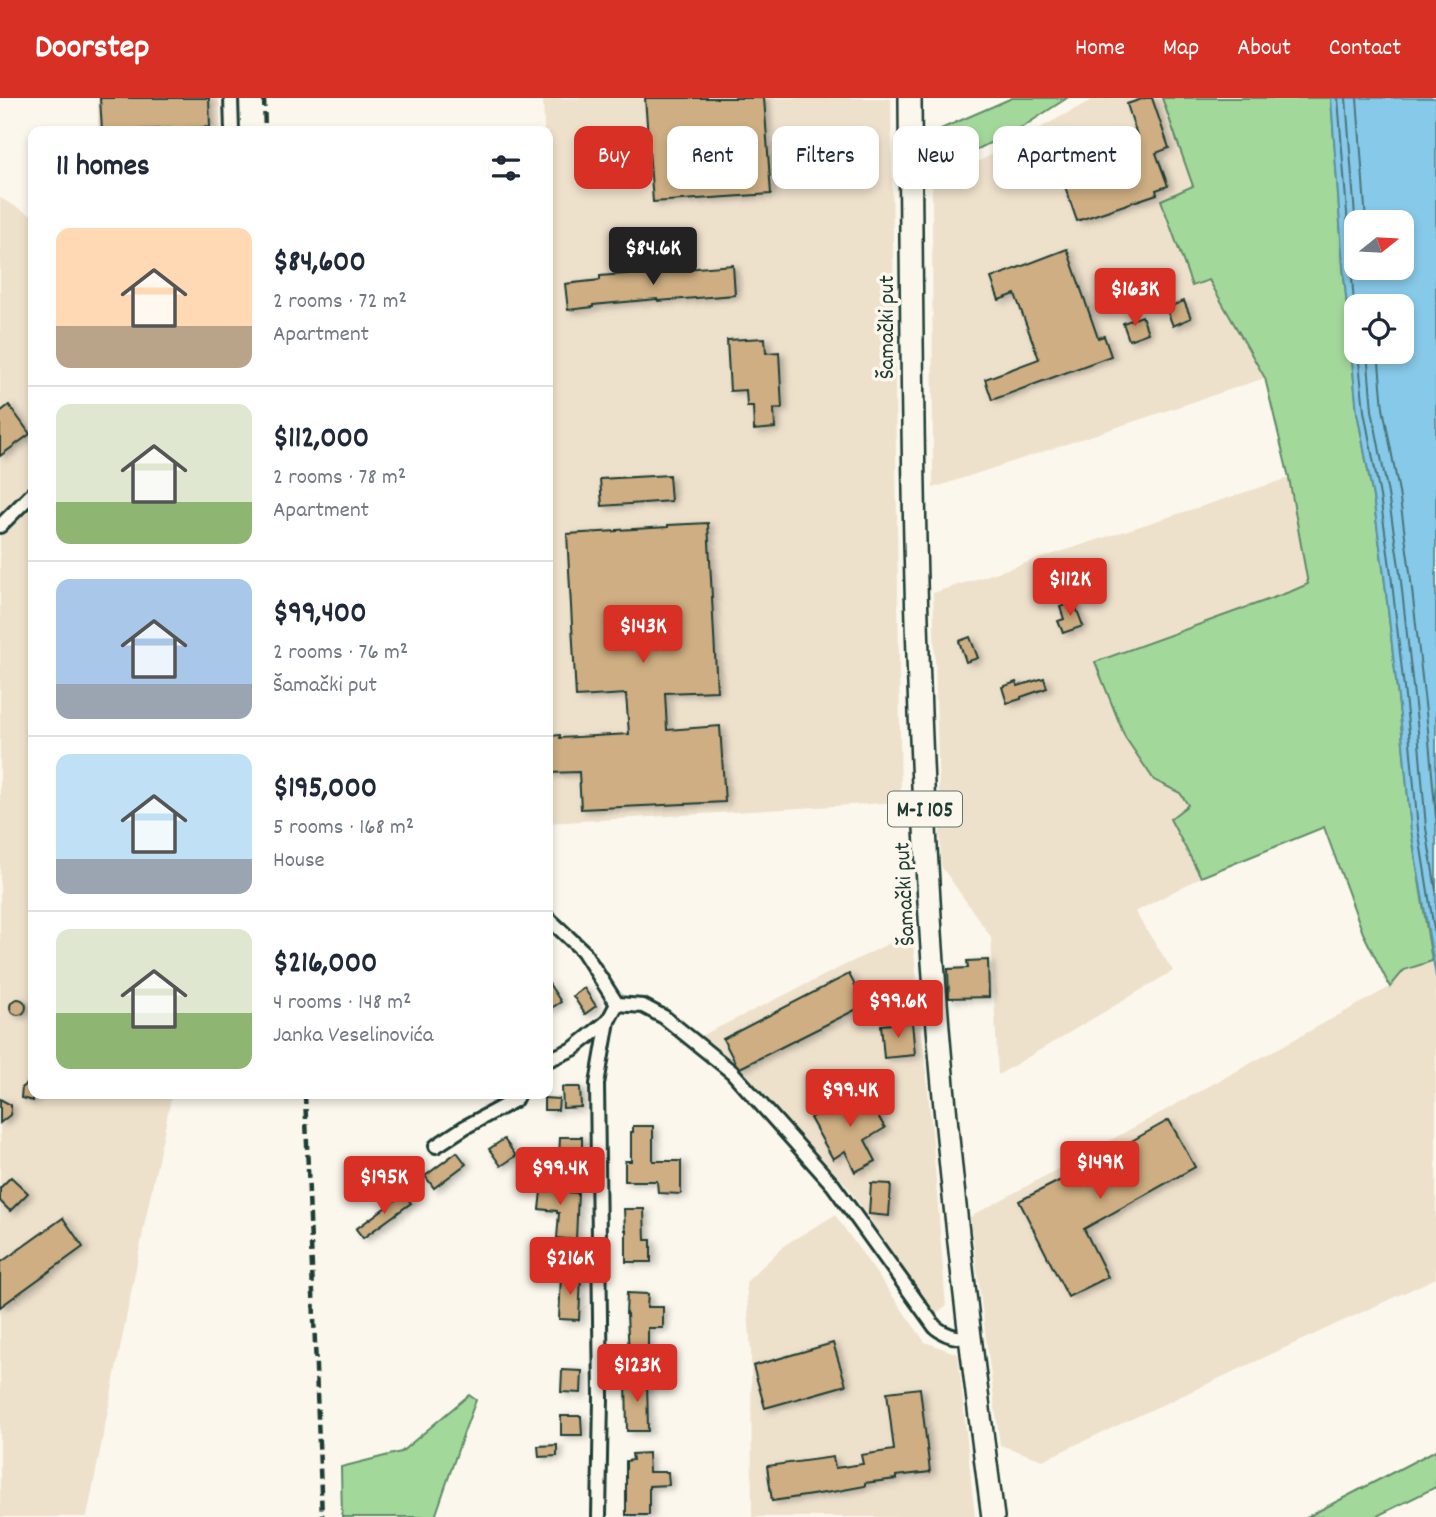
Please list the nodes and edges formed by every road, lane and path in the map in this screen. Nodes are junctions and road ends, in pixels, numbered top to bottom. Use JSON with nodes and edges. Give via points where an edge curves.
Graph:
{"nodes":[{"id":1,"x":232,"y":98,"type":"edge"},
{"id":2,"x":910,"y":98,"type":"edge"},
{"id":3,"x":232,"y":126,"type":"edge"},
{"id":4,"x":28,"y":499,"type":"edge"},
{"id":5,"x":0,"y":526,"type":"edge"},
{"id":6,"x":553,"y":923,"type":"edge"},
{"id":7,"x":617,"y":1003,"type":"junction"},
{"id":8,"x":608,"y":1021,"type":"junction"},
{"id":9,"x":553,"y":1058,"type":"edge"},
{"id":10,"x":516,"y":1099,"type":"edge"},
{"id":11,"x":436,"y":1146,"type":"dead end"},
{"id":12,"x":969,"y":1339,"type":"junction"},
{"id":13,"x":599,"y":1517,"type":"edge"},
{"id":14,"x":993,"y":1517,"type":"edge"}],
"edges":[{"from":1,"to":3,"type":"street"},
{"from":2,"to":12,"type":"main road","name":"Šamački put","number":"M-I 105","via":[[919,681],[932,948]]},
{"from":4,"to":5,"type":"street"},
{"from":6,"to":7,"type":"street","via":[[583,951]]},
{"from":7,"to":8,"type":"street"},
{"from":7,"to":12,"type":"street","via":[[643,1006],[664,1017],[732,1072],[833,1185],[935,1327],[952,1337]]},
{"from":8,"to":9,"type":"street","via":[[573,1049]]},
{"from":8,"to":13,"type":"street","via":[[597,1084]]},
{"from":10,"to":11,"type":"street"},
{"from":12,"to":14,"type":"main road","name":"Šamački put","number":"M-I 105"}]}
